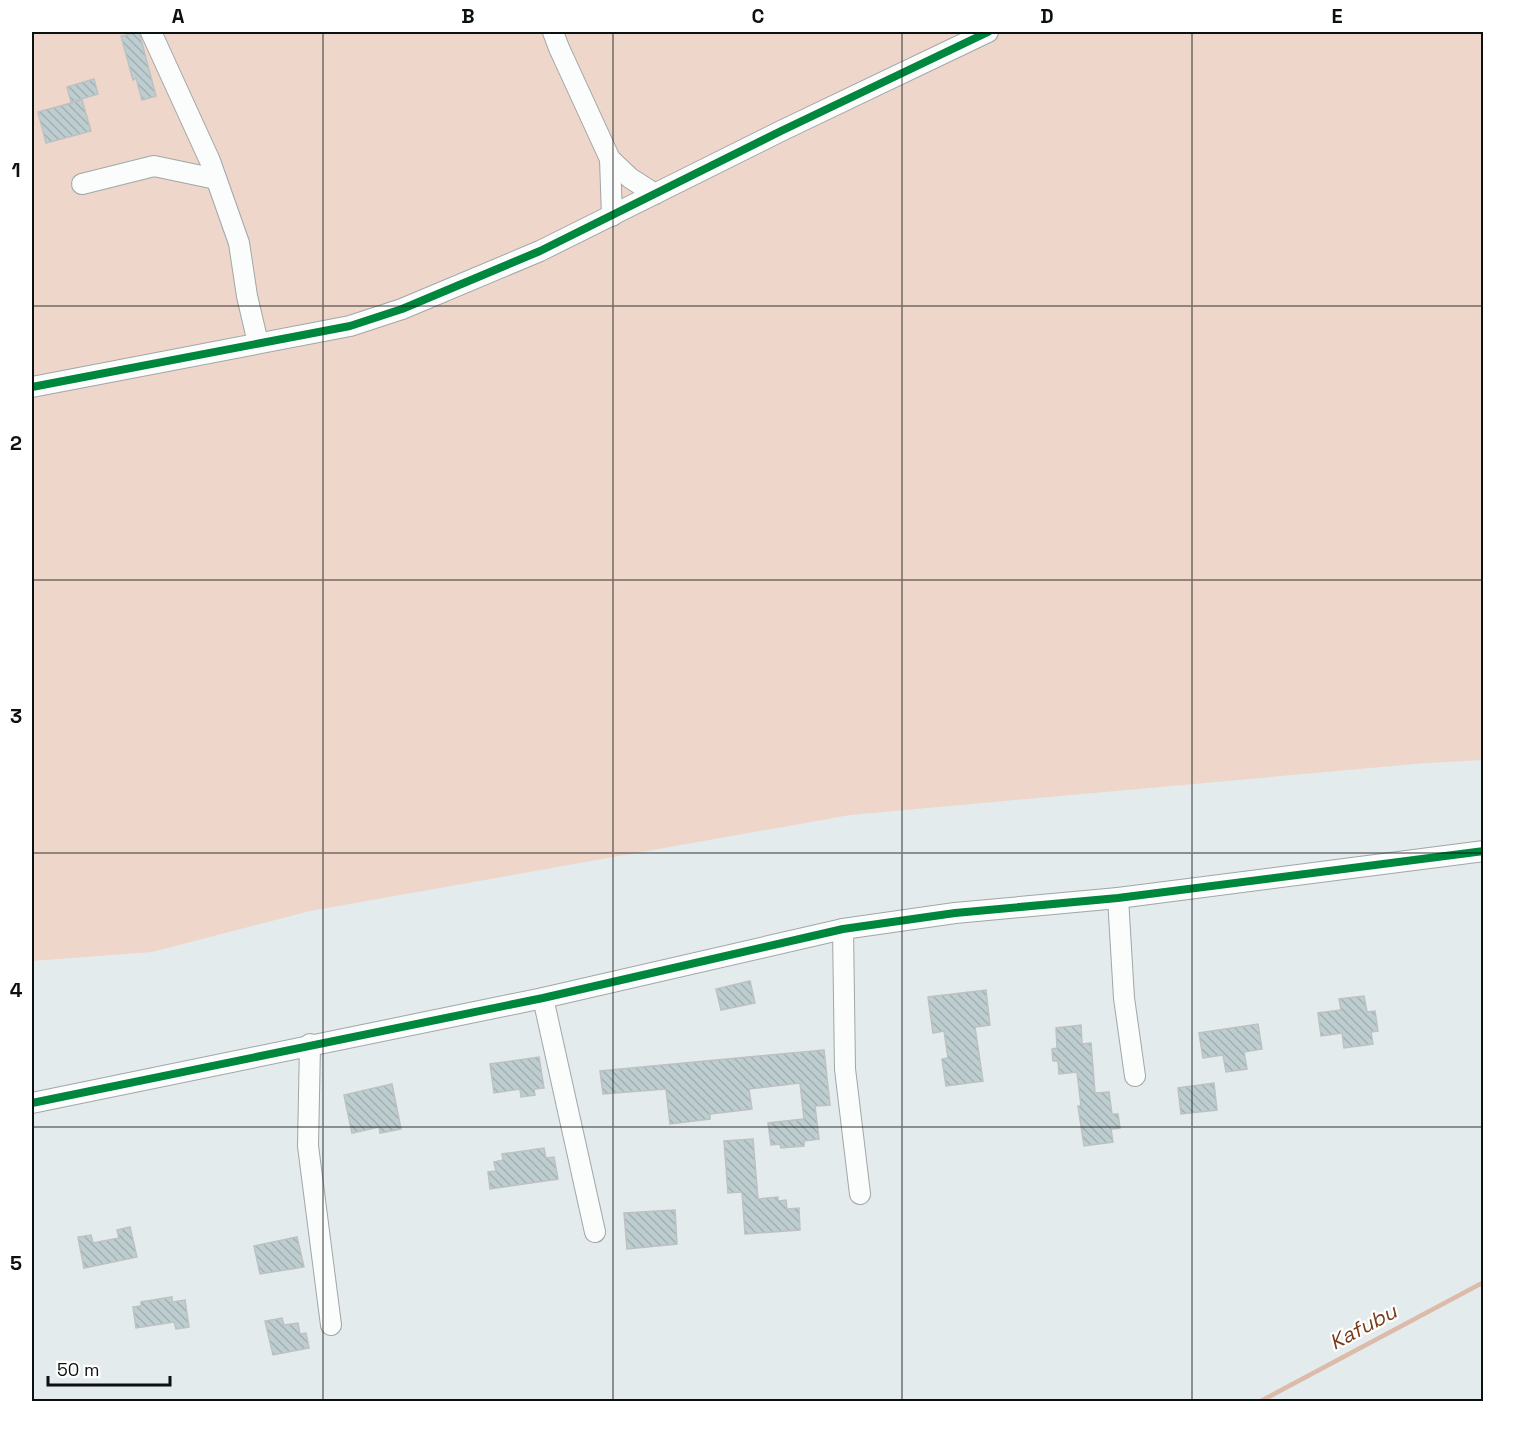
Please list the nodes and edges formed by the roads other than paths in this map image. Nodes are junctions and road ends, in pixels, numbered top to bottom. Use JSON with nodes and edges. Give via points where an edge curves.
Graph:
{"nodes":[{"id":1,"x":151,"y":32,"type":"edge"},
{"id":2,"x":554,"y":32,"type":"edge"},
{"id":3,"x":988,"y":32,"type":"edge"},
{"id":4,"x":610,"y":159,"type":"junction"},
{"id":5,"x":216,"y":178,"type":"junction"},
{"id":6,"x":82,"y":184,"type":"dead end"},
{"id":7,"x":655,"y":194,"type":"junction"},
{"id":8,"x":612,"y":216,"type":"junction"},
{"id":9,"x":258,"y":344,"type":"junction"},
{"id":10,"x":32,"y":387,"type":"edge"},
{"id":11,"x":1484,"y":851,"type":"edge"},
{"id":12,"x":1118,"y":898,"type":"junction"},
{"id":13,"x":843,"y":929,"type":"junction"},
{"id":14,"x":543,"y":998,"type":"junction"},
{"id":15,"x":310,"y":1044,"type":"junction"},
{"id":16,"x":1135,"y":1077,"type":"dead end"},
{"id":17,"x":32,"y":1103,"type":"edge"},
{"id":18,"x":860,"y":1194,"type":"dead end"},
{"id":19,"x":595,"y":1232,"type":"dead end"},
{"id":20,"x":331,"y":1325,"type":"dead end"}],
"edges":[{"from":1,"to":5,"type":"street"},
{"from":2,"to":4,"type":"street"},
{"from":3,"to":7,"type":"street"},
{"from":4,"to":7,"type":"street"},
{"from":4,"to":8,"type":"street"},
{"from":5,"to":6,"type":"street","via":[[154,166]]},
{"from":5,"to":9,"type":"street","via":[[239,243]]},
{"from":7,"to":8,"type":"street"},
{"from":8,"to":9,"type":"street","via":[[402,309],[350,326]]},
{"from":9,"to":10,"type":"street"},
{"from":11,"to":12,"type":"street"},
{"from":12,"to":13,"type":"street","via":[[955,913]]},
{"from":12,"to":16,"type":"street","via":[[1124,998]]},
{"from":13,"to":14,"type":"street"},
{"from":13,"to":18,"type":"street","via":[[844,1070]]},
{"from":14,"to":15,"type":"street"},
{"from":14,"to":19,"type":"street"},
{"from":15,"to":17,"type":"street"},
{"from":15,"to":20,"type":"street","via":[[308,1146]]}]}
